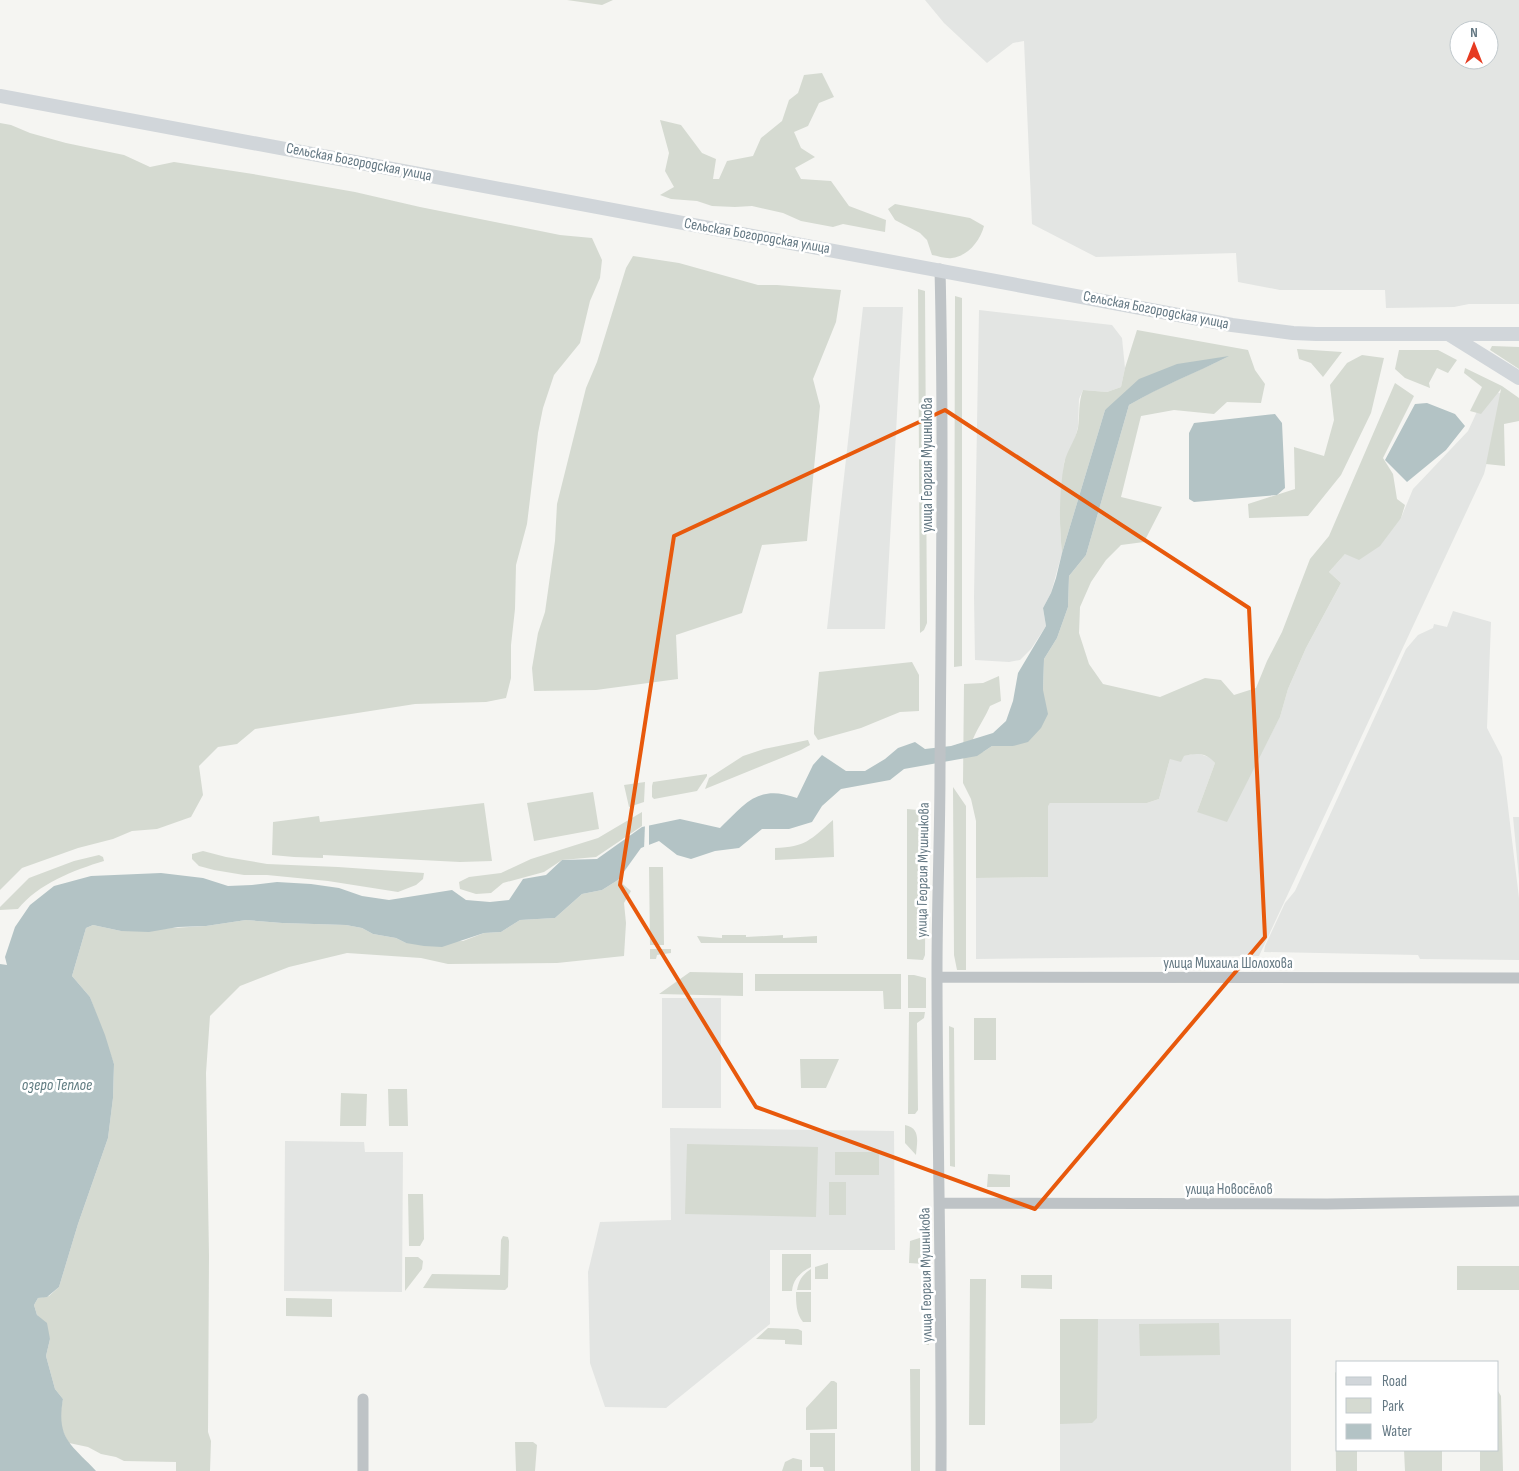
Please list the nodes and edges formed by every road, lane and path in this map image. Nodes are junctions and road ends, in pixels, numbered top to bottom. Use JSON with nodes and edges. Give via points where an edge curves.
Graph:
{"nodes":[{"id":1,"x":0,"y":96,"type":"edge"},
{"id":2,"x":940,"y":269,"type":"junction"},
{"id":3,"x":1519,"y":334,"type":"edge"},
{"id":4,"x":1450,"y":335,"type":"junction"},
{"id":5,"x":1519,"y":378,"type":"edge"},
{"id":6,"x":937,"y":977,"type":"junction"},
{"id":7,"x":1519,"y":978,"type":"edge"},
{"id":8,"x":1519,"y":1201,"type":"edge"},
{"id":9,"x":940,"y":1203,"type":"junction"},
{"id":10,"x":363,"y":1399,"type":"dead end"},
{"id":11,"x":363,"y":1471,"type":"edge"},
{"id":12,"x":942,"y":1471,"type":"edge"}],
"edges":[{"from":1,"to":2,"type":"main road","name":"Сельская Богородская улица"},
{"from":2,"to":4,"type":"main road","name":"Сельская Богородская улица","via":[[1232,325],[1293,333]]},
{"from":2,"to":6,"type":"street","name":"улица Георгия Мушникова","via":[[942,488]]},
{"from":3,"to":4,"type":"main road","name":"Сельская Богородская улица"},
{"from":4,"to":5,"type":"main road"},
{"from":6,"to":7,"type":"street","name":"улица Михаила Шолохова"},
{"from":6,"to":9,"type":"street","name":"улица Георгия Мушникова"},
{"from":8,"to":9,"type":"street","name":"улица Новосёлов"},
{"from":9,"to":12,"type":"street","name":"улица Георгия Мушникова"},
{"from":10,"to":11,"type":"street"}]}
